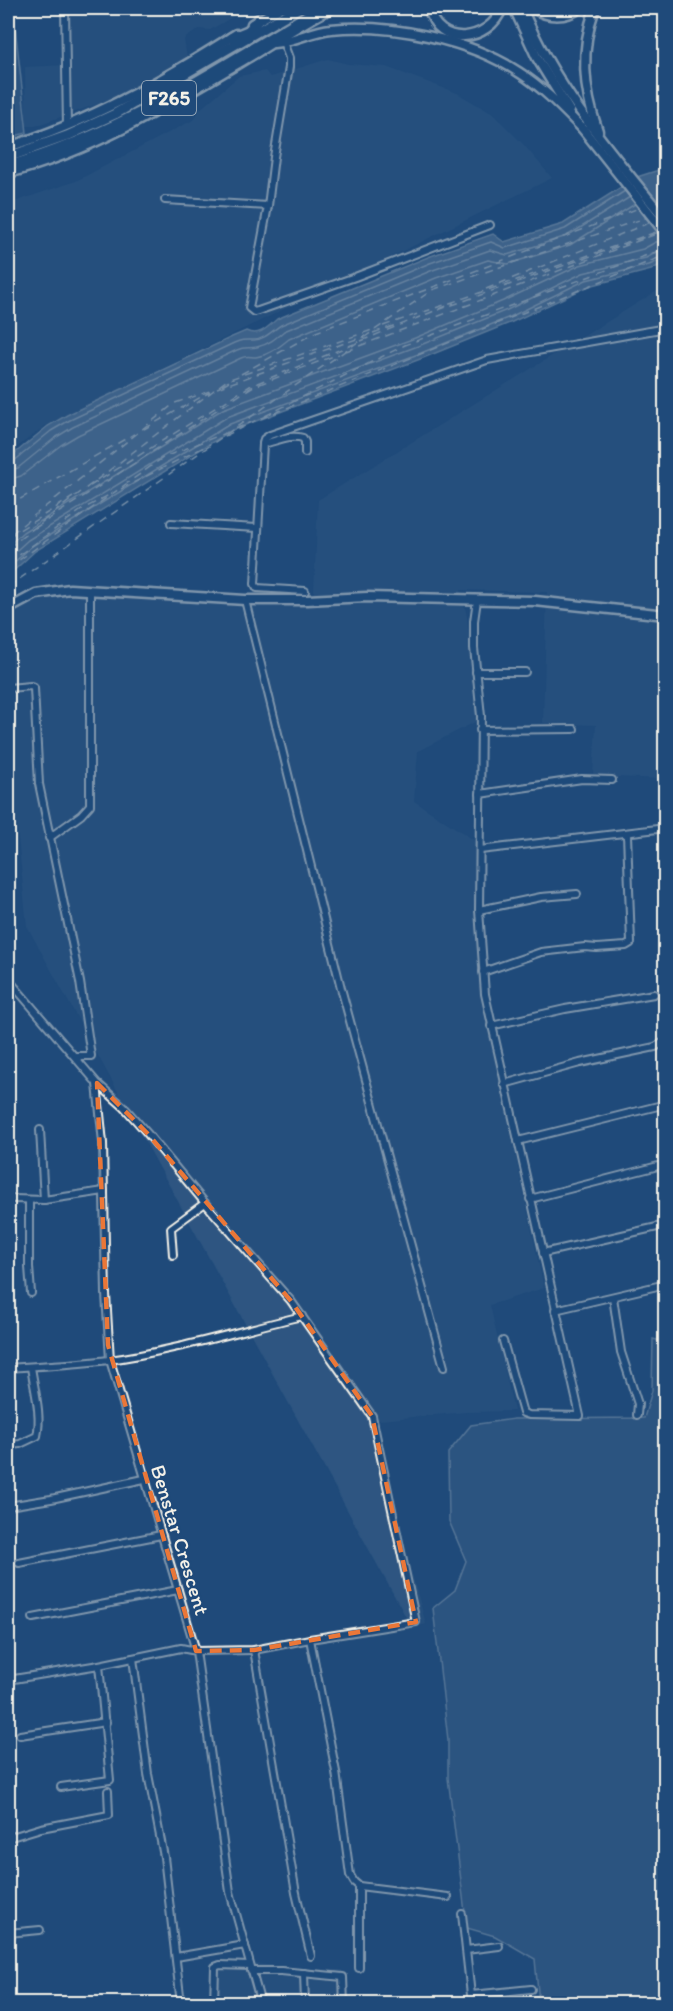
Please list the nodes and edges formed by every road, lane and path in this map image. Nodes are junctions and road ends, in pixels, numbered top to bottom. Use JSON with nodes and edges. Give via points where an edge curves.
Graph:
{"nodes":[{"id":1,"x":64,"y":8,"type":"edge"},
{"id":2,"x":280,"y":8,"type":"edge"},
{"id":3,"x":298,"y":8,"type":"edge"},
{"id":4,"x":319,"y":8,"type":"edge"},
{"id":5,"x":332,"y":8,"type":"edge"},
{"id":6,"x":429,"y":8,"type":"edge"},
{"id":7,"x":502,"y":8,"type":"edge"},
{"id":8,"x":514,"y":8,"type":"edge"},
{"id":9,"x":522,"y":8,"type":"edge"},
{"id":10,"x":533,"y":8,"type":"edge"},
{"id":11,"x":580,"y":8,"type":"edge"},
{"id":12,"x":595,"y":8,"type":"edge"},
{"id":13,"x":262,"y":23,"type":"junction"},
{"id":14,"x":234,"y":40,"type":"junction"},
{"id":15,"x":283,"y":42,"type":"junction"},
{"id":16,"x":271,"y":44,"type":"junction"},
{"id":17,"x":67,"y":126,"type":"junction"},
{"id":18,"x":585,"y":132,"type":"junction"},
{"id":19,"x":602,"y":145,"type":"junction"},
{"id":20,"x":8,"y":147,"type":"edge"},
{"id":21,"x":8,"y":157,"type":"edge"},
{"id":22,"x":8,"y":166,"type":"edge"},
{"id":23,"x":8,"y":173,"type":"edge"},
{"id":24,"x":165,"y":200,"type":"dead end"},
{"id":25,"x":268,"y":206,"type":"junction"},
{"id":26,"x":666,"y":220,"type":"edge"},
{"id":27,"x":490,"y":225,"type":"dead end"},
{"id":28,"x":666,"y":234,"type":"edge"},
{"id":29,"x":666,"y":328,"type":"edge"},
{"id":30,"x":263,"y":444,"type":"junction"},
{"id":31,"x":305,"y":453,"type":"dead end"},
{"id":32,"x":171,"y":523,"type":"dead end"},
{"id":33,"x":257,"y":528,"type":"junction"},
{"id":34,"x":90,"y":590,"type":"junction"},
{"id":35,"x":305,"y":591,"type":"dead end"},
{"id":36,"x":245,"y":600,"type":"junction"},
{"id":37,"x":477,"y":600,"type":"junction"},
{"id":38,"x":8,"y":609,"type":"edge"},
{"id":39,"x":666,"y":615,"type":"edge"},
{"id":40,"x":476,"y":672,"type":"junction"},
{"id":41,"x":525,"y":672,"type":"dead end"},
{"id":42,"x":8,"y":688,"type":"edge"},
{"id":43,"x":574,"y":729,"type":"dead end"},
{"id":44,"x":480,"y":730,"type":"junction"},
{"id":45,"x":612,"y":780,"type":"dead end"},
{"id":46,"x":480,"y":794,"type":"junction"},
{"id":47,"x":666,"y":828,"type":"edge"},
{"id":48,"x":627,"y":834,"type":"junction"},
{"id":49,"x":49,"y":838,"type":"junction"},
{"id":50,"x":480,"y":850,"type":"junction"},
{"id":51,"x":577,"y":894,"type":"dead end"},
{"id":52,"x":479,"y":910,"type":"junction"},
{"id":53,"x":483,"y":972,"type":"junction"},
{"id":54,"x":8,"y":979,"type":"edge"},
{"id":55,"x":654,"y":994,"type":"dead end"},
{"id":56,"x":491,"y":1026,"type":"junction"},
{"id":57,"x":666,"y":1041,"type":"edge"},
{"id":58,"x":75,"y":1056,"type":"junction"},
{"id":59,"x":97,"y":1083,"type":"junction"},
{"id":60,"x":504,"y":1084,"type":"junction"},
{"id":61,"x":666,"y":1104,"type":"edge"},
{"id":62,"x":40,"y":1130,"type":"dead end"},
{"id":63,"x":518,"y":1141,"type":"junction"},
{"id":64,"x":666,"y":1164,"type":"edge"},
{"id":65,"x":104,"y":1191,"type":"junction"},
{"id":66,"x":530,"y":1198,"type":"junction"},
{"id":67,"x":14,"y":1199,"type":"dead end"},
{"id":68,"x":29,"y":1200,"type":"junction"},
{"id":69,"x":44,"y":1200,"type":"junction"},
{"id":70,"x":205,"y":1203,"type":"junction"},
{"id":71,"x":666,"y":1225,"type":"edge"},
{"id":72,"x":543,"y":1252,"type":"junction"},
{"id":73,"x":173,"y":1255,"type":"dead end"},
{"id":74,"x":666,"y":1284,"type":"edge"},
{"id":75,"x":31,"y":1293,"type":"dead end"},
{"id":76,"x":613,"y":1297,"type":"junction"},
{"id":77,"x":555,"y":1310,"type":"junction"},
{"id":78,"x":302,"y":1316,"type":"junction"},
{"id":79,"x":503,"y":1341,"type":"dead end"},
{"id":80,"x":110,"y":1360,"type":"junction"},
{"id":81,"x":31,"y":1367,"type":"junction"},
{"id":82,"x":444,"y":1367,"type":"dead end"},
{"id":83,"x":8,"y":1368,"type":"edge"},
{"id":84,"x":637,"y":1415,"type":"dead end"},
{"id":85,"x":8,"y":1439,"type":"edge"},
{"id":86,"x":144,"y":1479,"type":"junction"},
{"id":87,"x":8,"y":1506,"type":"edge"},
{"id":88,"x":161,"y":1535,"type":"junction"},
{"id":89,"x":20,"y":1563,"type":"dead end"},
{"id":90,"x":178,"y":1590,"type":"junction"},
{"id":91,"x":33,"y":1618,"type":"dead end"},
{"id":92,"x":310,"y":1639,"type":"junction"},
{"id":93,"x":254,"y":1650,"type":"junction"},
{"id":94,"x":196,"y":1651,"type":"junction"},
{"id":95,"x":133,"y":1658,"type":"junction"},
{"id":96,"x":99,"y":1665,"type":"junction"},
{"id":97,"x":8,"y":1680,"type":"edge"},
{"id":98,"x":106,"y":1722,"type":"junction"},
{"id":99,"x":20,"y":1735,"type":"dead end"},
{"id":100,"x":61,"y":1787,"type":"dead end"},
{"id":101,"x":108,"y":1791,"type":"dead end"},
{"id":102,"x":8,"y":1838,"type":"edge"},
{"id":103,"x":359,"y":1886,"type":"junction"},
{"id":104,"x":448,"y":1897,"type":"dead end"},
{"id":105,"x":462,"y":1914,"type":"dead end"},
{"id":106,"x":40,"y":1930,"type":"dead end"},
{"id":107,"x":8,"y":1933,"type":"edge"},
{"id":108,"x":245,"y":1945,"type":"junction"},
{"id":109,"x":499,"y":1946,"type":"dead end"},
{"id":110,"x":466,"y":1950,"type":"junction"},
{"id":111,"x":311,"y":1956,"type":"dead end"},
{"id":112,"x":176,"y":1957,"type":"junction"},
{"id":113,"x":251,"y":1968,"type":"junction"},
{"id":114,"x":360,"y":1968,"type":"dead end"},
{"id":115,"x":304,"y":1973,"type":"junction"},
{"id":116,"x":531,"y":1989,"type":"dead end"},
{"id":117,"x":471,"y":1995,"type":"junction"},
{"id":118,"x":260,"y":2001,"type":"edge"},
{"id":119,"x":181,"y":2004,"type":"edge"},
{"id":120,"x":214,"y":2004,"type":"edge"},
{"id":121,"x":225,"y":2004,"type":"edge"},
{"id":122,"x":305,"y":2004,"type":"edge"},
{"id":123,"x":344,"y":2004,"type":"edge"},
{"id":124,"x":472,"y":2004,"type":"edge"}],
"edges":[{"from":1,"to":17,"type":"street"},
{"from":2,"to":13,"type":"main road"},
{"from":3,"to":13,"type":"highway","number":"F265"},
{"from":4,"to":22,"type":"highway","number":"F265","via":[[125,121],[73,145]]},
{"from":5,"to":16,"type":"main road"},
{"from":6,"to":7,"type":"main road","via":[[444,32],[467,36],[486,29],[497,20]]},
{"from":8,"to":18,"type":"main road","via":[[547,76]]},
{"from":9,"to":19,"type":"main road","via":[[555,75]]},
{"from":10,"to":11,"type":"main road","via":[[548,15],[560,15]]},
{"from":12,"to":19,"type":"main road","via":[[586,43],[584,73],[588,102]]},
{"from":13,"to":14,"type":"highway","number":"F265"},
{"from":13,"to":14,"type":"highway"},
{"from":14,"to":17,"type":"main road"},
{"from":14,"to":21,"type":"highway","number":"F265","via":[[116,114]]},
{"from":15,"to":16,"type":"main road"},
{"from":15,"to":18,"type":"main road","via":[[309,33],[351,27],[396,30],[478,51],[521,73]]},
{"from":15,"to":25,"type":"street","via":[[289,67]]},
{"from":16,"to":23,"type":"main road","via":[[110,136]]},
{"from":17,"to":20,"type":"main road"},
{"from":18,"to":19,"type":"main road"},
{"from":19,"to":26,"type":"main road"},
{"from":19,"to":28,"type":"main road"},
{"from":24,"to":25,"type":"street"},
{"from":25,"to":27,"type":"street","via":[[249,304],[254,312]]},
{"from":29,"to":30,"type":"street","via":[[487,360],[270,435]]},
{"from":30,"to":31,"type":"street","via":[[297,436],[305,442]]},
{"from":30,"to":33,"type":"street"},
{"from":32,"to":33,"type":"street"},
{"from":33,"to":35,"type":"street","via":[[257,588]]},
{"from":34,"to":36,"type":"main road"},
{"from":34,"to":38,"type":"main road","via":[[36,594]]},
{"from":34,"to":49,"type":"street","via":[[90,805]]},
{"from":36,"to":37,"type":"main road"},
{"from":36,"to":82,"type":"street","via":[[341,988]]},
{"from":37,"to":39,"type":"main road","via":[[535,601]]},
{"from":37,"to":40,"type":"street"},
{"from":40,"to":41,"type":"street"},
{"from":40,"to":44,"type":"street"},
{"from":42,"to":49,"type":"street","via":[[34,688],[39,784]]},
{"from":43,"to":44,"type":"street"},
{"from":44,"to":46,"type":"street"},
{"from":45,"to":46,"type":"street","via":[[582,779]]},
{"from":46,"to":50,"type":"street"},
{"from":47,"to":48,"type":"street"},
{"from":48,"to":50,"type":"street"},
{"from":48,"to":53,"type":"street","via":[[631,944],[541,952]]},
{"from":49,"to":58,"type":"street","via":[[80,982],[91,1056]]},
{"from":50,"to":52,"type":"street"},
{"from":51,"to":52,"type":"street"},
{"from":52,"to":53,"type":"street"},
{"from":53,"to":56,"type":"street"},
{"from":54,"to":58,"type":"street"},
{"from":55,"to":56,"type":"street"},
{"from":56,"to":60,"type":"street"},
{"from":57,"to":60,"type":"street"},
{"from":58,"to":59,"type":"street"},
{"from":59,"to":65,"type":"street","name":"Benstar Crescent"},
{"from":59,"to":70,"type":"street","via":[[132,1116]]},
{"from":60,"to":63,"type":"street"},
{"from":61,"to":63,"type":"street"},
{"from":62,"to":69,"type":"street"},
{"from":63,"to":66,"type":"street"},
{"from":64,"to":66,"type":"street"},
{"from":65,"to":69,"type":"street"},
{"from":65,"to":80,"type":"street","name":"Benstar Crescent"},
{"from":66,"to":72,"type":"street"},
{"from":67,"to":68,"type":"street"},
{"from":68,"to":69,"type":"street"},
{"from":68,"to":75,"type":"street"},
{"from":70,"to":73,"type":"street","via":[[171,1228]]},
{"from":70,"to":78,"type":"street"},
{"from":71,"to":72,"type":"street"},
{"from":72,"to":77,"type":"street"},
{"from":74,"to":76,"type":"street"},
{"from":76,"to":77,"type":"street"},
{"from":76,"to":84,"type":"street","via":[[621,1352],[638,1404]]},
{"from":77,"to":79,"type":"street","via":[[580,1416],[523,1413]]},
{"from":78,"to":80,"type":"street"},
{"from":78,"to":92,"type":"street","via":[[372,1416],[416,1622]]},
{"from":80,"to":81,"type":"street"},
{"from":80,"to":86,"type":"street","name":"Benstar Crescent"},
{"from":81,"to":83,"type":"street"},
{"from":81,"to":85,"type":"street","via":[[39,1422],[37,1436],[11,1445]]},
{"from":86,"to":87,"type":"street"},
{"from":86,"to":88,"type":"street","name":"Benstar Crescent"},
{"from":88,"to":89,"type":"street"},
{"from":88,"to":90,"type":"street","name":"Benstar Crescent"},
{"from":90,"to":91,"type":"street"},
{"from":90,"to":94,"type":"street","name":"Benstar Crescent"},
{"from":92,"to":93,"type":"street"},
{"from":92,"to":103,"type":"street","via":[[336,1772],[350,1875]]},
{"from":93,"to":94,"type":"street"},
{"from":93,"to":111,"type":"street","via":[[296,1893]]},
{"from":94,"to":95,"type":"street","via":[[181,1648]]},
{"from":94,"to":108,"type":"street","name":"Benstar Crescent","via":[[230,1892]]},
{"from":95,"to":96,"type":"street"},
{"from":95,"to":112,"type":"street"},
{"from":96,"to":97,"type":"street"},
{"from":96,"to":98,"type":"street"},
{"from":98,"to":99,"type":"street"},
{"from":98,"to":100,"type":"street","via":[[110,1780]]},
{"from":101,"to":102,"type":"street","via":[[109,1815]]},
{"from":103,"to":104,"type":"street"},
{"from":103,"to":114,"type":"street"},
{"from":105,"to":110,"type":"street"},
{"from":106,"to":107,"type":"street"},
{"from":108,"to":112,"type":"street"},
{"from":108,"to":113,"type":"street","name":"Benstar Crescent"},
{"from":109,"to":110,"type":"street"},
{"from":110,"to":117,"type":"street"},
{"from":112,"to":119,"type":"street"},
{"from":113,"to":115,"type":"street"},
{"from":113,"to":118,"type":"street","name":"Benstar Crescent"},
{"from":113,"to":120,"type":"street","via":[[215,1967]]},
{"from":115,"to":122,"type":"street"},
{"from":115,"to":123,"type":"street","via":[[343,1977]]},
{"from":116,"to":117,"type":"street"},
{"from":117,"to":124,"type":"street"},
{"from":118,"to":121,"type":"street"}]}
